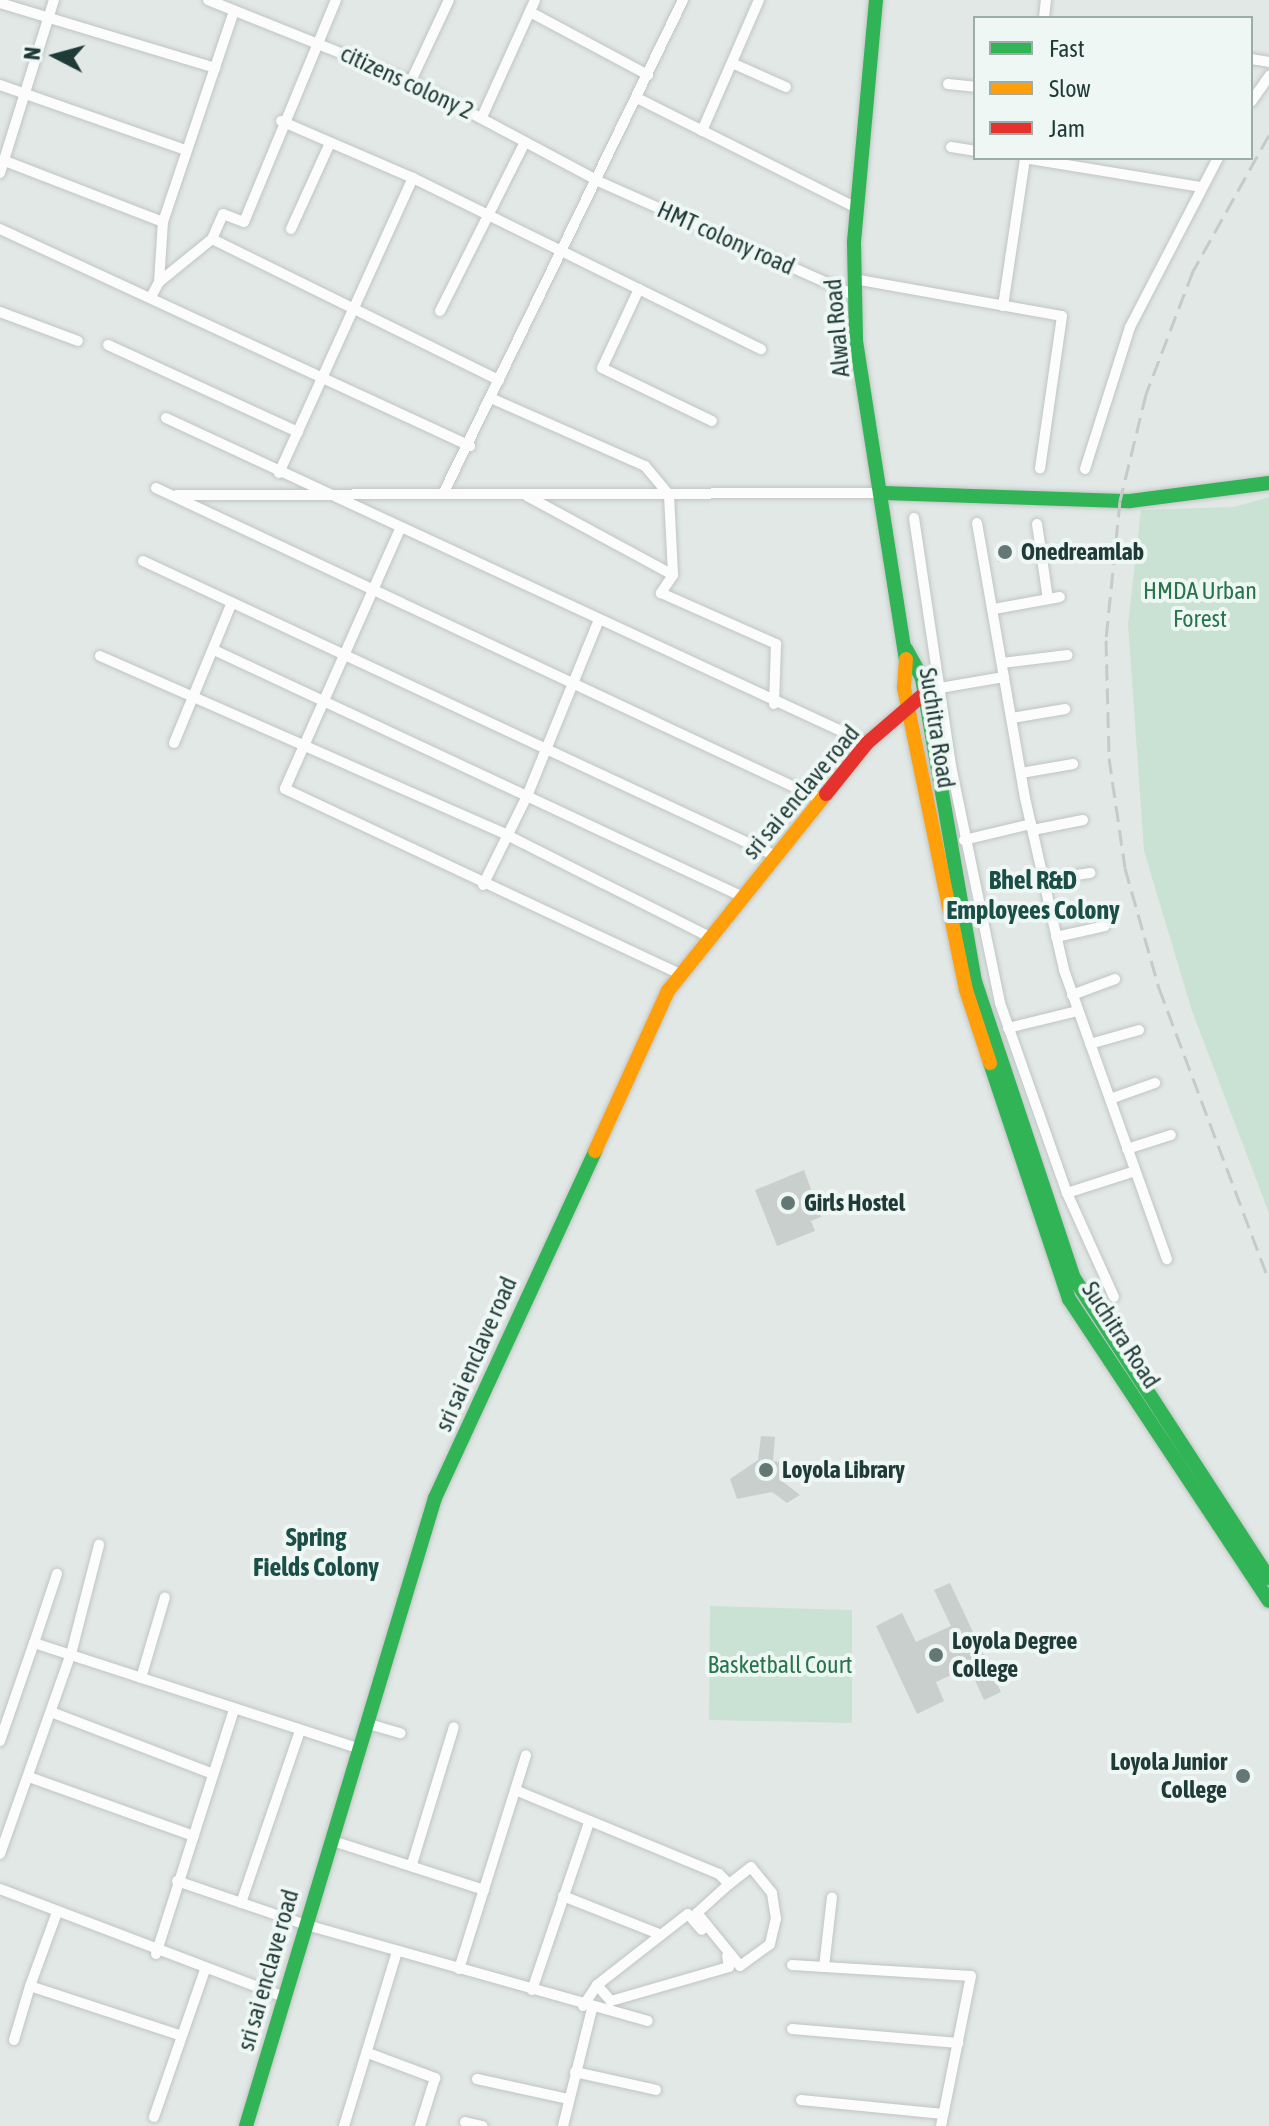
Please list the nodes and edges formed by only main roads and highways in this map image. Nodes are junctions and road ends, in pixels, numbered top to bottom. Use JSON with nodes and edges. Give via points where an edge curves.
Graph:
{"nodes":[{"id":1,"x":876,"y":0,"type":"edge"},
{"id":2,"x":1269,"y":483,"type":"edge"},
{"id":3,"x":884,"y":493,"type":"junction"},
{"id":4,"x":906,"y":649,"type":"junction"},
{"id":5,"x":931,"y":690,"type":"junction"},
{"id":6,"x":907,"y":707,"type":"junction"},
{"id":7,"x":1114,"y":1356,"type":"junction"},
{"id":8,"x":1269,"y":1578,"type":"edge"},
{"id":9,"x":1269,"y":1601,"type":"edge"},
{"id":10,"x":246,"y":2126,"type":"edge"}],
"edges":[{"from":1,"to":3,"type":"main road","name":"Alwal Road","via":[[854,295],[856,341]]},
{"from":2,"to":3,"type":"main road","via":[[1130,501]]},
{"from":3,"to":4,"type":"main road","name":"Alwal Road"},
{"from":4,"to":5,"type":"main road","name":"Suchitra Road"},
{"from":4,"to":6,"type":"main road","name":"Suchitra Road"},
{"from":5,"to":6,"type":"main road","name":"sri sai enclave road"},
{"from":5,"to":7,"type":"main road","name":"Suchitra Road","via":[[975,981],[1070,1267]]},
{"from":6,"to":7,"type":"main road","name":"Suchitra Road","via":[[966,990],[1056,1269]]},
{"from":6,"to":10,"type":"main road","name":"sri sai enclave road","via":[[867,743],[668,991],[435,1498]]},
{"from":7,"to":8,"type":"main road","name":"Suchitra Road"},
{"from":7,"to":9,"type":"main road","name":"Suchitra Road"}]}
